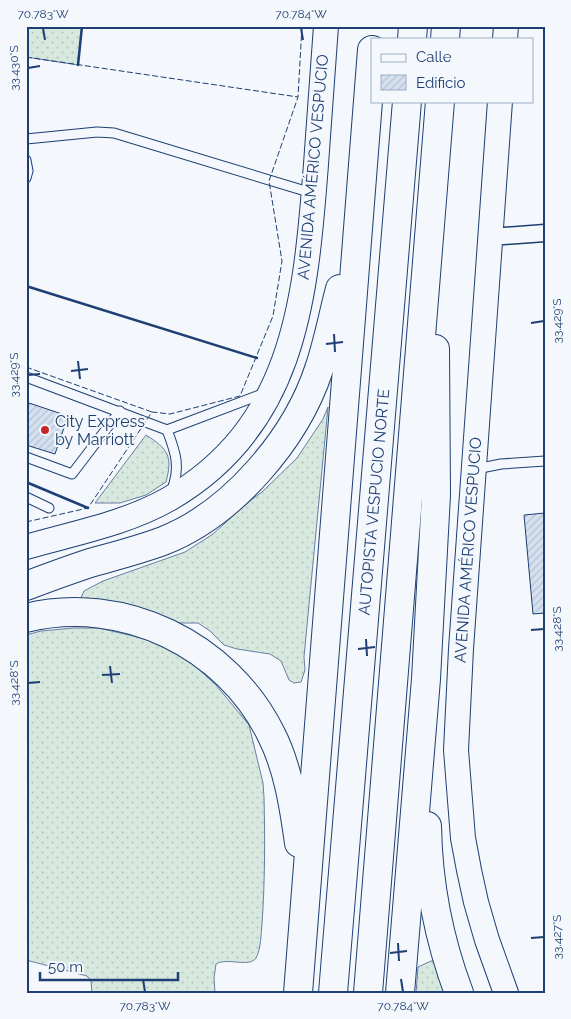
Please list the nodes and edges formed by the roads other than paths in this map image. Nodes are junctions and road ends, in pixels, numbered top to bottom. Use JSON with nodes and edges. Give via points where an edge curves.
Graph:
{"nodes":[{"id":1,"x":326,"y":26,"type":"edge"},
{"id":2,"x":371,"y":62,"type":"edge"},
{"id":3,"x":407,"y":102,"type":"edge"},
{"id":4,"x":440,"y":102,"type":"edge"},
{"id":5,"x":500,"y":102,"type":"edge"},
{"id":6,"x":26,"y":139,"type":"edge"},
{"id":7,"x":26,"y":160,"type":"edge"},
{"id":8,"x":26,"y":178,"type":"edge"},
{"id":9,"x":314,"y":194,"type":"junction"},
{"id":10,"x":432,"y":205,"type":"junction"},
{"id":11,"x":358,"y":217,"type":"junction"},
{"id":12,"x":545,"y":233,"type":"edge"},
{"id":13,"x":490,"y":237,"type":"junction"},
{"id":14,"x":26,"y":377,"type":"edge"},
{"id":15,"x":272,"y":391,"type":"junction"},
{"id":16,"x":120,"y":411,"type":"junction"},
{"id":17,"x":166,"y":430,"type":"junction"},
{"id":18,"x":26,"y":457,"type":"edge"},
{"id":19,"x":545,"y":462,"type":"edge"},
{"id":20,"x":473,"y":469,"type":"junction"},
{"id":21,"x":26,"y":497,"type":"edge"},
{"id":22,"x":168,"y":499,"type":"junction"},
{"id":23,"x":49,"y":508,"type":"dead end"},
{"id":24,"x":26,"y":547,"type":"edge"},
{"id":25,"x":26,"y":586,"type":"edge"},
{"id":26,"x":26,"y":618,"type":"edge"},
{"id":27,"x":426,"y":679,"type":"junction"},
{"id":28,"x":305,"y":895,"type":"junction"},
{"id":29,"x":298,"y":993,"type":"edge"},
{"id":30,"x":333,"y":993,"type":"edge"},
{"id":31,"x":368,"y":993,"type":"edge"},
{"id":32,"x":400,"y":993,"type":"edge"},
{"id":33,"x":459,"y":993,"type":"edge"},
{"id":34,"x":506,"y":993,"type":"edge"}],
"edges":[{"from":1,"to":9,"type":"street","name":"AVENIDA AMÉRICO VESPUCIO"},
{"from":2,"to":11,"type":"highway"},
{"from":3,"to":30,"type":"highway","name":"AUTOPISTA VESPUCIO NORTE"},
{"from":4,"to":10,"type":"highway","name":"AUTOPISTA VESPUCIO NORTE"},
{"from":5,"to":13,"type":"street","name":"AVENIDA AMÉRICO VESPUCIO"},
{"from":6,"to":9,"type":"lane","via":[[114,133]]},
{"from":7,"to":8,"type":"lane"},
{"from":9,"to":15,"type":"street","name":"AVENIDA AMÉRICO VESPUCIO","via":[[297,320]]},
{"from":10,"to":27,"type":"highway","via":[[437,466]]},
{"from":10,"to":31,"type":"highway","name":"AUTOPISTA VESPUCIO NORTE"},
{"from":11,"to":25,"type":"highway","via":[[319,369],[295,421],[262,467],[207,516],[165,540]]},
{"from":11,"to":28,"type":"highway"},
{"from":12,"to":13,"type":"street"},
{"from":13,"to":20,"type":"street","name":"AVENIDA AMÉRICO VESPUCIO"},
{"from":14,"to":16,"type":"lane"},
{"from":15,"to":17,"type":"lane"},
{"from":15,"to":22,"type":"street","name":"AVENIDA AMÉRICO VESPUCIO","via":[[256,418],[226,455]]},
{"from":16,"to":17,"type":"lane"},
{"from":16,"to":18,"type":"lane","via":[[72,474]]},
{"from":17,"to":22,"type":"lane","via":[[176,452],[173,487]]},
{"from":19,"to":20,"type":"lane"},
{"from":20,"to":34,"type":"street","name":"AVENIDA AMÉRICO VESPUCIO","via":[[457,707],[458,793],[476,902]]},
{"from":21,"to":23,"type":"lane"},
{"from":22,"to":24,"type":"street","name":"AVENIDA AMÉRICO VESPUCIO","via":[[127,518]]},
{"from":26,"to":28,"type":"highway","via":[[80,612],[147,624],[192,646],[238,684],[262,717],[284,768],[296,822]]},
{"from":27,"to":32,"type":"highway"},
{"from":27,"to":33,"type":"highway","via":[[427,834],[432,886],[440,930]]},
{"from":28,"to":29,"type":"highway"}]}
